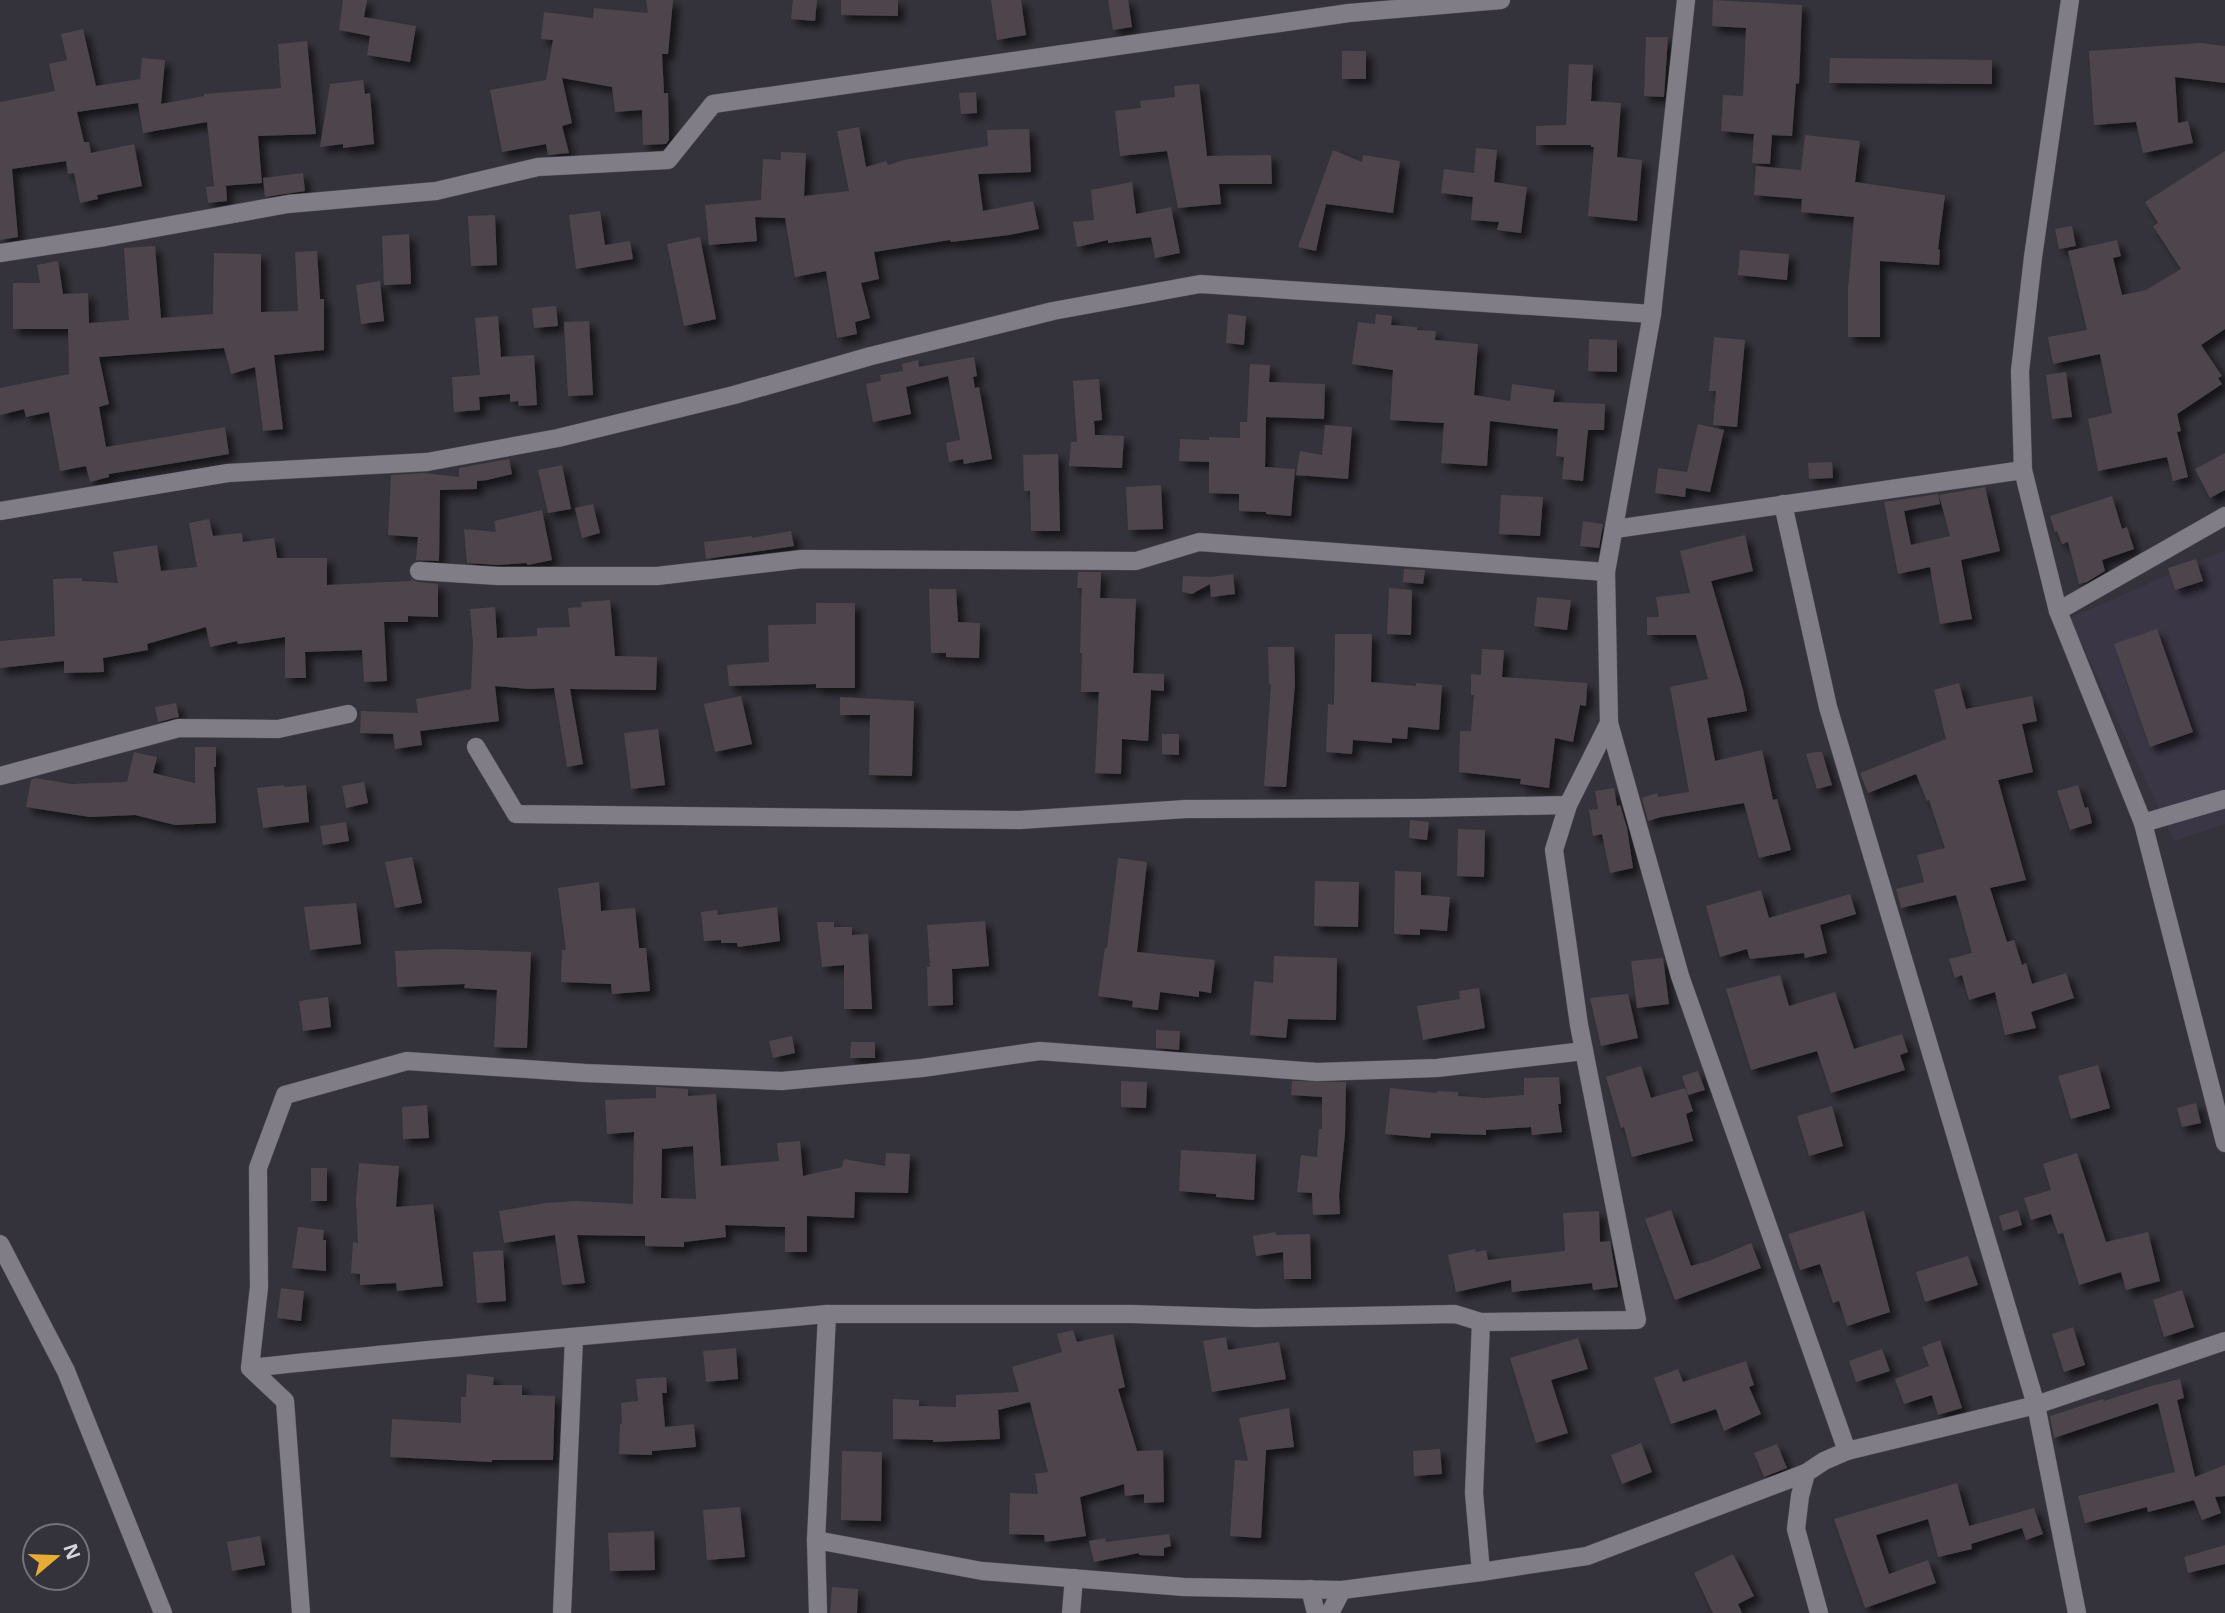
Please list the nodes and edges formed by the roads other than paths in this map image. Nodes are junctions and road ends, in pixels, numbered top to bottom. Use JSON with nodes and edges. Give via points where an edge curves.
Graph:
{"nodes":[{"id":1,"x":1501,"y":0,"type":"edge"},
{"id":2,"x":1686,"y":0,"type":"edge"},
{"id":3,"x":2070,"y":0,"type":"edge"},
{"id":4,"x":1348,"y":7,"type":"edge"},
{"id":5,"x":0,"y":253,"type":"edge"},
{"id":6,"x":1652,"y":314,"type":"junction"},
{"id":7,"x":2024,"y":470,"type":"junction"},
{"id":8,"x":1783,"y":504,"type":"junction"},
{"id":9,"x":0,"y":511,"type":"edge"},
{"id":10,"x":2225,"y":516,"type":"edge"},
{"id":11,"x":1615,"y":529,"type":"junction"},
{"id":12,"x":419,"y":571,"type":"dead end"},
{"id":13,"x":1606,"y":572,"type":"junction"},
{"id":14,"x":2058,"y":611,"type":"junction"},
{"id":15,"x":348,"y":714,"type":"dead end"},
{"id":16,"x":1609,"y":723,"type":"junction"},
{"id":17,"x":476,"y":747,"type":"dead end"},
{"id":18,"x":0,"y":776,"type":"edge"},
{"id":19,"x":2225,"y":799,"type":"edge"},
{"id":20,"x":1568,"y":805,"type":"junction"},
{"id":21,"x":2143,"y":823,"type":"junction"},
{"id":22,"x":1584,"y":1051,"type":"junction"},
{"id":23,"x":2225,"y":1143,"type":"edge"},
{"id":24,"x":0,"y":1244,"type":"edge"},
{"id":25,"x":827,"y":1314,"type":"junction"},
{"id":26,"x":1481,"y":1322,"type":"junction"},
{"id":27,"x":574,"y":1338,"type":"junction"},
{"id":28,"x":2225,"y":1340,"type":"edge"},
{"id":29,"x":250,"y":1367,"type":"junction"},
{"id":30,"x":2036,"y":1405,"type":"junction"},
{"id":31,"x":1847,"y":1451,"type":"junction"},
{"id":32,"x":1806,"y":1473,"type":"junction"},
{"id":33,"x":816,"y":1540,"type":"junction"},
{"id":34,"x":1481,"y":1572,"type":"junction"},
{"id":35,"x":1074,"y":1578,"type":"junction"},
{"id":36,"x":1310,"y":1590,"type":"junction"},
{"id":37,"x":1342,"y":1590,"type":"junction"},
{"id":38,"x":163,"y":1613,"type":"edge"},
{"id":39,"x":301,"y":1613,"type":"edge"},
{"id":40,"x":562,"y":1613,"type":"edge"},
{"id":41,"x":818,"y":1613,"type":"edge"},
{"id":42,"x":1072,"y":1613,"type":"edge"},
{"id":43,"x":1317,"y":1613,"type":"edge"},
{"id":44,"x":1329,"y":1613,"type":"edge"},
{"id":45,"x":1819,"y":1613,"type":"edge"},
{"id":46,"x":2077,"y":1613,"type":"edge"}],
"edges":[{"from":1,"to":4,"type":"street"},
{"from":2,"to":6,"type":"street"},
{"from":3,"to":7,"type":"street","via":[[2020,371]]},
{"from":4,"to":5,"type":"street","via":[[713,104],[668,160],[538,167],[436,191],[288,204]]},
{"from":6,"to":9,"type":"street","via":[[1200,284],[1053,311],[558,438],[427,462],[228,473]]},
{"from":6,"to":11,"type":"street"},
{"from":7,"to":8,"type":"street"},
{"from":7,"to":14,"type":"street"},
{"from":8,"to":11,"type":"street"},
{"from":8,"to":30,"type":"street","via":[[1828,707]]},
{"from":10,"to":14,"type":"street"},
{"from":11,"to":13,"type":"street"},
{"from":12,"to":13,"type":"street","via":[[657,576],[802,559],[1136,561],[1199,542]]},
{"from":13,"to":16,"type":"street"},
{"from":14,"to":21,"type":"street"},
{"from":15,"to":18,"type":"street","via":[[278,729],[179,728]]},
{"from":16,"to":20,"type":"street"},
{"from":16,"to":31,"type":"street","via":[[1680,976]]},
{"from":17,"to":20,"type":"street","via":[[516,814],[1020,820],[1186,809]]},
{"from":19,"to":21,"type":"street"},
{"from":20,"to":22,"type":"street","via":[[1554,850]]},
{"from":21,"to":23,"type":"street"},
{"from":22,"to":26,"type":"street","via":[[1637,1320]]},
{"from":22,"to":29,"type":"street","via":[[1437,1068],[1317,1072],[1040,1051],[782,1081],[407,1061],[285,1095],[258,1168],[259,1287]]},
{"from":24,"to":38,"type":"street","via":[[66,1371]]},
{"from":25,"to":26,"type":"street","via":[[1255,1318],[1455,1314]]},
{"from":25,"to":27,"type":"street"},
{"from":25,"to":33,"type":"street"},
{"from":26,"to":34,"type":"street","via":[[1474,1493]]},
{"from":27,"to":29,"type":"street"},
{"from":27,"to":40,"type":"street"},
{"from":28,"to":30,"type":"street"},
{"from":29,"to":39,"type":"street","via":[[285,1401]]},
{"from":30,"to":31,"type":"street"},
{"from":30,"to":46,"type":"street"},
{"from":31,"to":32,"type":"street"},
{"from":32,"to":34,"type":"street","via":[[1587,1556]]},
{"from":32,"to":45,"type":"street","via":[[1796,1529]]},
{"from":33,"to":35,"type":"street","via":[[982,1571]]},
{"from":33,"to":41,"type":"street"},
{"from":34,"to":37,"type":"street"},
{"from":35,"to":36,"type":"street"},
{"from":35,"to":42,"type":"street"},
{"from":36,"to":37,"type":"street"},
{"from":36,"to":43,"type":"street"},
{"from":37,"to":44,"type":"street"}]}
